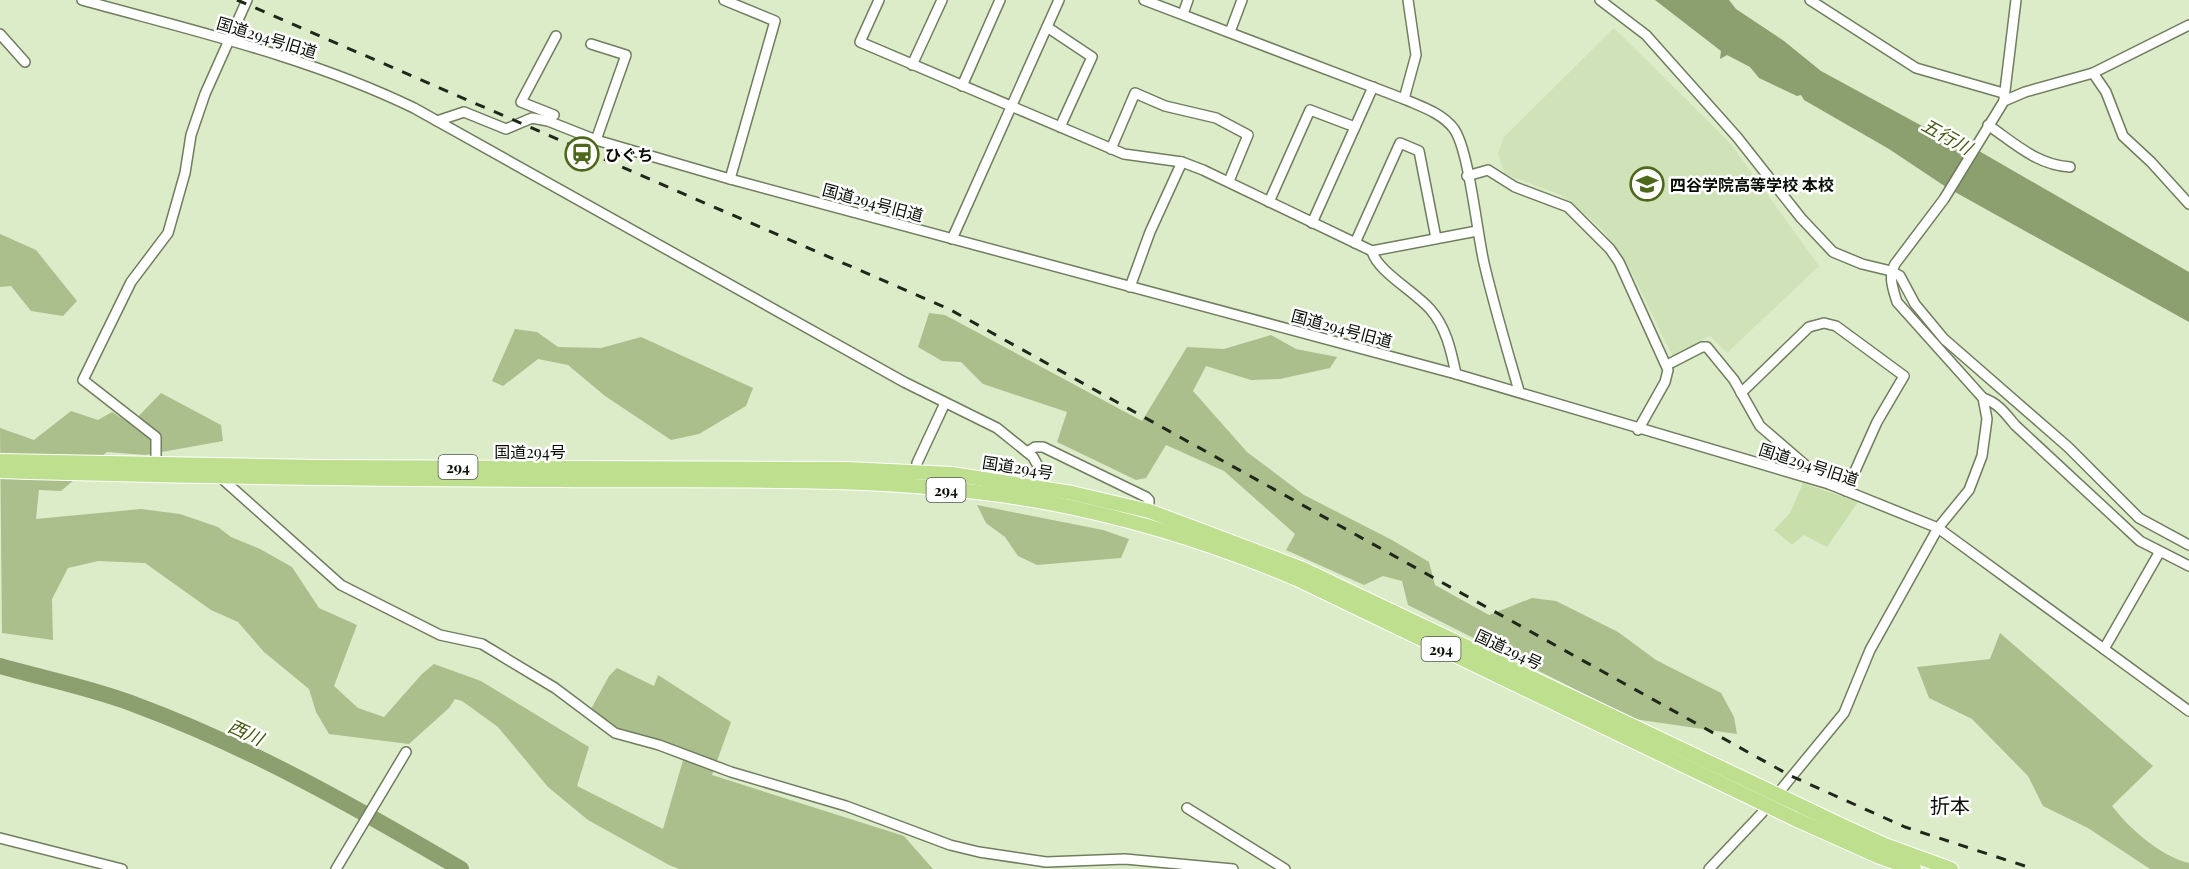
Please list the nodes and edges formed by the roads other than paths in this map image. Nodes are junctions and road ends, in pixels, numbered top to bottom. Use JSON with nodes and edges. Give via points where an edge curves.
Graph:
{"nodes":[{"id":1,"x":82,"y":0,"type":"edge"},
{"id":2,"x":246,"y":0,"type":"edge"},
{"id":3,"x":724,"y":0,"type":"edge"},
{"id":4,"x":879,"y":0,"type":"edge"},
{"id":5,"x":942,"y":0,"type":"edge"},
{"id":6,"x":1000,"y":0,"type":"edge"},
{"id":7,"x":1059,"y":0,"type":"edge"},
{"id":8,"x":1144,"y":0,"type":"edge"},
{"id":9,"x":1188,"y":0,"type":"edge"},
{"id":10,"x":1242,"y":0,"type":"edge"},
{"id":11,"x":1408,"y":0,"type":"edge"},
{"id":12,"x":1600,"y":0,"type":"edge"},
{"id":13,"x":1810,"y":0,"type":"edge"},
{"id":14,"x":2016,"y":0,"type":"edge"},
{"id":15,"x":1183,"y":14,"type":"junction"},
{"id":16,"x":2189,"y":25,"type":"edge"},
{"id":17,"x":1047,"y":27,"type":"junction"},
{"id":18,"x":1230,"y":32,"type":"junction"},
{"id":19,"x":0,"y":34,"type":"edge"},
{"id":20,"x":556,"y":36,"type":"dead end"},
{"id":21,"x":230,"y":40,"type":"junction"},
{"id":22,"x":591,"y":44,"type":"dead end"},
{"id":23,"x":25,"y":62,"type":"dead end"},
{"id":24,"x":912,"y":65,"type":"junction"},
{"id":25,"x":2092,"y":74,"type":"junction"},
{"id":26,"x":962,"y":86,"type":"junction"},
{"id":27,"x":1373,"y":87,"type":"junction"},
{"id":28,"x":2004,"y":97,"type":"junction"},
{"id":29,"x":1404,"y":99,"type":"junction"},
{"id":30,"x":532,"y":106,"type":"junction"},
{"id":31,"x":1010,"y":106,"type":"junction"},
{"id":32,"x":554,"y":115,"type":"dead end"},
{"id":33,"x":527,"y":120,"type":"junction"},
{"id":34,"x":437,"y":121,"type":"junction"},
{"id":35,"x":1988,"y":124,"type":"junction"},
{"id":36,"x":1060,"y":127,"type":"junction"},
{"id":37,"x":1355,"y":127,"type":"junction"},
{"id":38,"x":596,"y":140,"type":"junction"},
{"id":39,"x":1111,"y":149,"type":"junction"},
{"id":40,"x":1182,"y":162,"type":"junction"},
{"id":41,"x":2070,"y":167,"type":"dead end"},
{"id":42,"x":1467,"y":176,"type":"junction"},
{"id":43,"x":730,"y":179,"type":"junction"},
{"id":44,"x":1228,"y":181,"type":"junction"},
{"id":45,"x":1269,"y":202,"type":"junction"},
{"id":46,"x":2189,"y":204,"type":"edge"},
{"id":47,"x":1312,"y":223,"type":"junction"},
{"id":48,"x":1477,"y":231,"type":"junction"},
{"id":49,"x":1436,"y":238,"type":"junction"},
{"id":50,"x":952,"y":239,"type":"junction"},
{"id":51,"x":1355,"y":243,"type":"junction"},
{"id":52,"x":1372,"y":250,"type":"junction"},
{"id":53,"x":1892,"y":271,"type":"junction"},
{"id":54,"x":1130,"y":287,"type":"junction"},
{"id":55,"x":1666,"y":365,"type":"junction"},
{"id":56,"x":1456,"y":374,"type":"junction"},
{"id":57,"x":1519,"y":391,"type":"junction"},
{"id":58,"x":1741,"y":393,"type":"junction"},
{"id":59,"x":1983,"y":398,"type":"junction"},
{"id":60,"x":945,"y":403,"type":"junction"},
{"id":61,"x":1638,"y":430,"type":"junction"},
{"id":62,"x":1027,"y":452,"type":"junction"},
{"id":63,"x":0,"y":461,"type":"edge"},
{"id":64,"x":156,"y":464,"type":"junction"},
{"id":65,"x":0,"y":471,"type":"edge"},
{"id":66,"x":916,"y":471,"type":"junction"},
{"id":67,"x":219,"y":475,"type":"junction"},
{"id":68,"x":1829,"y":484,"type":"junction"},
{"id":69,"x":1846,"y":490,"type":"junction"},
{"id":70,"x":1037,"y":494,"type":"junction"},
{"id":71,"x":1149,"y":511,"type":"junction"},
{"id":72,"x":1938,"y":528,"type":"junction"},
{"id":73,"x":2189,"y":545,"type":"edge"},
{"id":74,"x":2159,"y":553,"type":"junction"},
{"id":75,"x":2189,"y":566,"type":"edge"},
{"id":76,"x":2104,"y":649,"type":"junction"},
{"id":77,"x":2189,"y":711,"type":"edge"},
{"id":78,"x":406,"y":752,"type":"dead end"},
{"id":79,"x":1776,"y":794,"type":"junction"},
{"id":80,"x":1768,"y":806,"type":"junction"},
{"id":81,"x":1187,"y":808,"type":"dead end"},
{"id":82,"x":0,"y":838,"type":"edge"},
{"id":83,"x":122,"y":869,"type":"edge"},
{"id":84,"x":336,"y":869,"type":"edge"},
{"id":85,"x":1233,"y":869,"type":"edge"},
{"id":86,"x":1285,"y":869,"type":"edge"},
{"id":87,"x":1709,"y":869,"type":"edge"},
{"id":88,"x":1914,"y":869,"type":"edge"},
{"id":89,"x":1951,"y":869,"type":"edge"}],
"edges":[{"from":1,"to":21,"type":"street","name":"国道294号旧道"},
{"from":2,"to":21,"type":"street"},
{"from":3,"to":43,"type":"street","via":[[775,21]]},
{"from":4,"to":24,"type":"street","via":[[860,42]]},
{"from":5,"to":24,"type":"street"},
{"from":6,"to":26,"type":"street"},
{"from":7,"to":17,"type":"street"},
{"from":8,"to":15,"type":"street"},
{"from":9,"to":15,"type":"street"},
{"from":10,"to":18,"type":"street"},
{"from":11,"to":29,"type":"street","via":[[1416,55]]},
{"from":12,"to":53,"type":"street","via":[[1646,35],[1833,252]]},
{"from":13,"to":28,"type":"street","via":[[1916,68]]},
{"from":14,"to":28,"type":"street"},
{"from":15,"to":18,"type":"street"},
{"from":16,"to":25,"type":"street"},
{"from":17,"to":31,"type":"street"},
{"from":17,"to":36,"type":"street","via":[[1092,57]]},
{"from":18,"to":27,"type":"street"},
{"from":19,"to":23,"type":"street"},
{"from":20,"to":30,"type":"street","via":[[521,102]]},
{"from":21,"to":34,"type":"street","name":"国道294号旧道","via":[[341,75]]},
{"from":21,"to":64,"type":"street","via":[[191,135],[168,233],[131,282],[83,380],[156,437]]},
{"from":22,"to":38,"type":"street","via":[[626,55]]},
{"from":24,"to":26,"type":"street"},
{"from":25,"to":28,"type":"street"},
{"from":25,"to":46,"type":"street","via":[[2106,92],[2123,136]]},
{"from":26,"to":31,"type":"street"},
{"from":27,"to":29,"type":"street"},
{"from":27,"to":37,"type":"street"},
{"from":28,"to":35,"type":"street"},
{"from":29,"to":42,"type":"street","via":[[1438,115],[1455,130]]},
{"from":30,"to":32,"type":"street"},
{"from":30,"to":33,"type":"street"},
{"from":31,"to":36,"type":"street"},
{"from":31,"to":50,"type":"street"},
{"from":33,"to":34,"type":"street","name":"国道294号旧道","via":[[506,129],[464,112]]},
{"from":33,"to":38,"type":"street","name":"国道294号旧道","via":[[548,121]]},
{"from":34,"to":60,"type":"street","name":"国道294号旧道"},
{"from":35,"to":41,"type":"street","via":[[2032,157]]},
{"from":35,"to":53,"type":"street","via":[[1944,199]]},
{"from":36,"to":39,"type":"street"},
{"from":37,"to":45,"type":"street","via":[[1310,110]]},
{"from":37,"to":47,"type":"street"},
{"from":38,"to":43,"type":"street","name":"国道294号旧道"},
{"from":39,"to":40,"type":"street"},
{"from":39,"to":44,"type":"street","via":[[1135,93],[1165,106],[1216,118],[1248,135]]},
{"from":40,"to":44,"type":"street"},
{"from":40,"to":54,"type":"street"},
{"from":42,"to":48,"type":"street"},
{"from":42,"to":55,"type":"street","via":[[1488,170],[1515,187],[1568,207],[1619,262]]},
{"from":43,"to":50,"type":"street","name":"国道294号旧道"},
{"from":44,"to":45,"type":"street"},
{"from":45,"to":47,"type":"street"},
{"from":47,"to":51,"type":"street"},
{"from":48,"to":49,"type":"street"},
{"from":48,"to":57,"type":"street"},
{"from":49,"to":51,"type":"street","via":[[1419,151],[1400,143]]},
{"from":49,"to":52,"type":"street"},
{"from":50,"to":54,"type":"street","name":"国道294号旧道"},
{"from":51,"to":52,"type":"street"},
{"from":52,"to":56,"type":"street","via":[[1374,262],[1431,310],[1450,344]]},
{"from":53,"to":59,"type":"street","via":[[1897,302]]},
{"from":53,"to":73,"type":"street","via":[[1900,276],[1915,304],[1944,339],[2077,454],[2146,523]]},
{"from":54,"to":56,"type":"street","name":"国道294号旧道"},
{"from":55,"to":58,"type":"street","via":[[1704,346]]},
{"from":55,"to":61,"type":"street","via":[[1665,382]]},
{"from":56,"to":57,"type":"street","name":"国道294号旧道"},
{"from":57,"to":61,"type":"street","name":"国道294号旧道"},
{"from":58,"to":68,"type":"street","via":[[1762,428],[1811,470],[1828,476]]},
{"from":58,"to":69,"type":"street","via":[[1809,327],[1824,323],[1836,326],[1904,376],[1877,422]]},
{"from":59,"to":72,"type":"street","via":[[1987,419],[1982,456],[1969,490]]},
{"from":59,"to":74,"type":"street","via":[[2001,408],[2125,529]]},
{"from":60,"to":62,"type":"street","name":"国道294号旧道","via":[[997,428]]},
{"from":60,"to":66,"type":"street"},
{"from":61,"to":68,"type":"street","name":"国道294号旧道"},
{"from":62,"to":70,"type":"street","name":"国道294号旧道","via":[[1038,466]]},
{"from":62,"to":71,"type":"street","via":[[1043,447],[1146,496]]},
{"from":63,"to":64,"type":"highway","name":"国道294号","number":"294"},
{"from":64,"to":66,"type":"highway","name":"国道294号","number":"294"},
{"from":65,"to":67,"type":"highway","name":"国道294号","number":"294"},
{"from":66,"to":70,"type":"highway","name":"国道294号","number":"294"},
{"from":67,"to":70,"type":"highway","name":"国道294号","number":"294","via":[[856,484]]},
{"from":67,"to":85,"type":"street","via":[[342,585],[440,635],[482,644],[555,688],[615,733],[979,852],[1046,862],[1125,859]]},
{"from":68,"to":69,"type":"street","name":"国道294号旧道"},
{"from":69,"to":72,"type":"street","name":"国道294号旧道"},
{"from":70,"to":71,"type":"highway","name":"国道294号","number":"294"},
{"from":70,"to":80,"type":"highway","name":"国道294号","number":"294","via":[[1264,565]]},
{"from":71,"to":79,"type":"highway","name":"国道294号","number":"294","via":[[1304,569]]},
{"from":72,"to":76,"type":"street","name":"国道294号旧道"},
{"from":72,"to":79,"type":"street","via":[[1870,650],[1844,713]]},
{"from":74,"to":75,"type":"street"},
{"from":74,"to":76,"type":"street"},
{"from":76,"to":77,"type":"street","name":"国道294号旧道"},
{"from":78,"to":84,"type":"street"},
{"from":79,"to":80,"type":"street"},
{"from":79,"to":89,"type":"highway","name":"国道294号","number":"294","via":[[1885,845]]},
{"from":80,"to":87,"type":"street"},
{"from":80,"to":88,"type":"highway","name":"国道294号","number":"294"},
{"from":81,"to":86,"type":"street"},
{"from":82,"to":83,"type":"street"}]}
